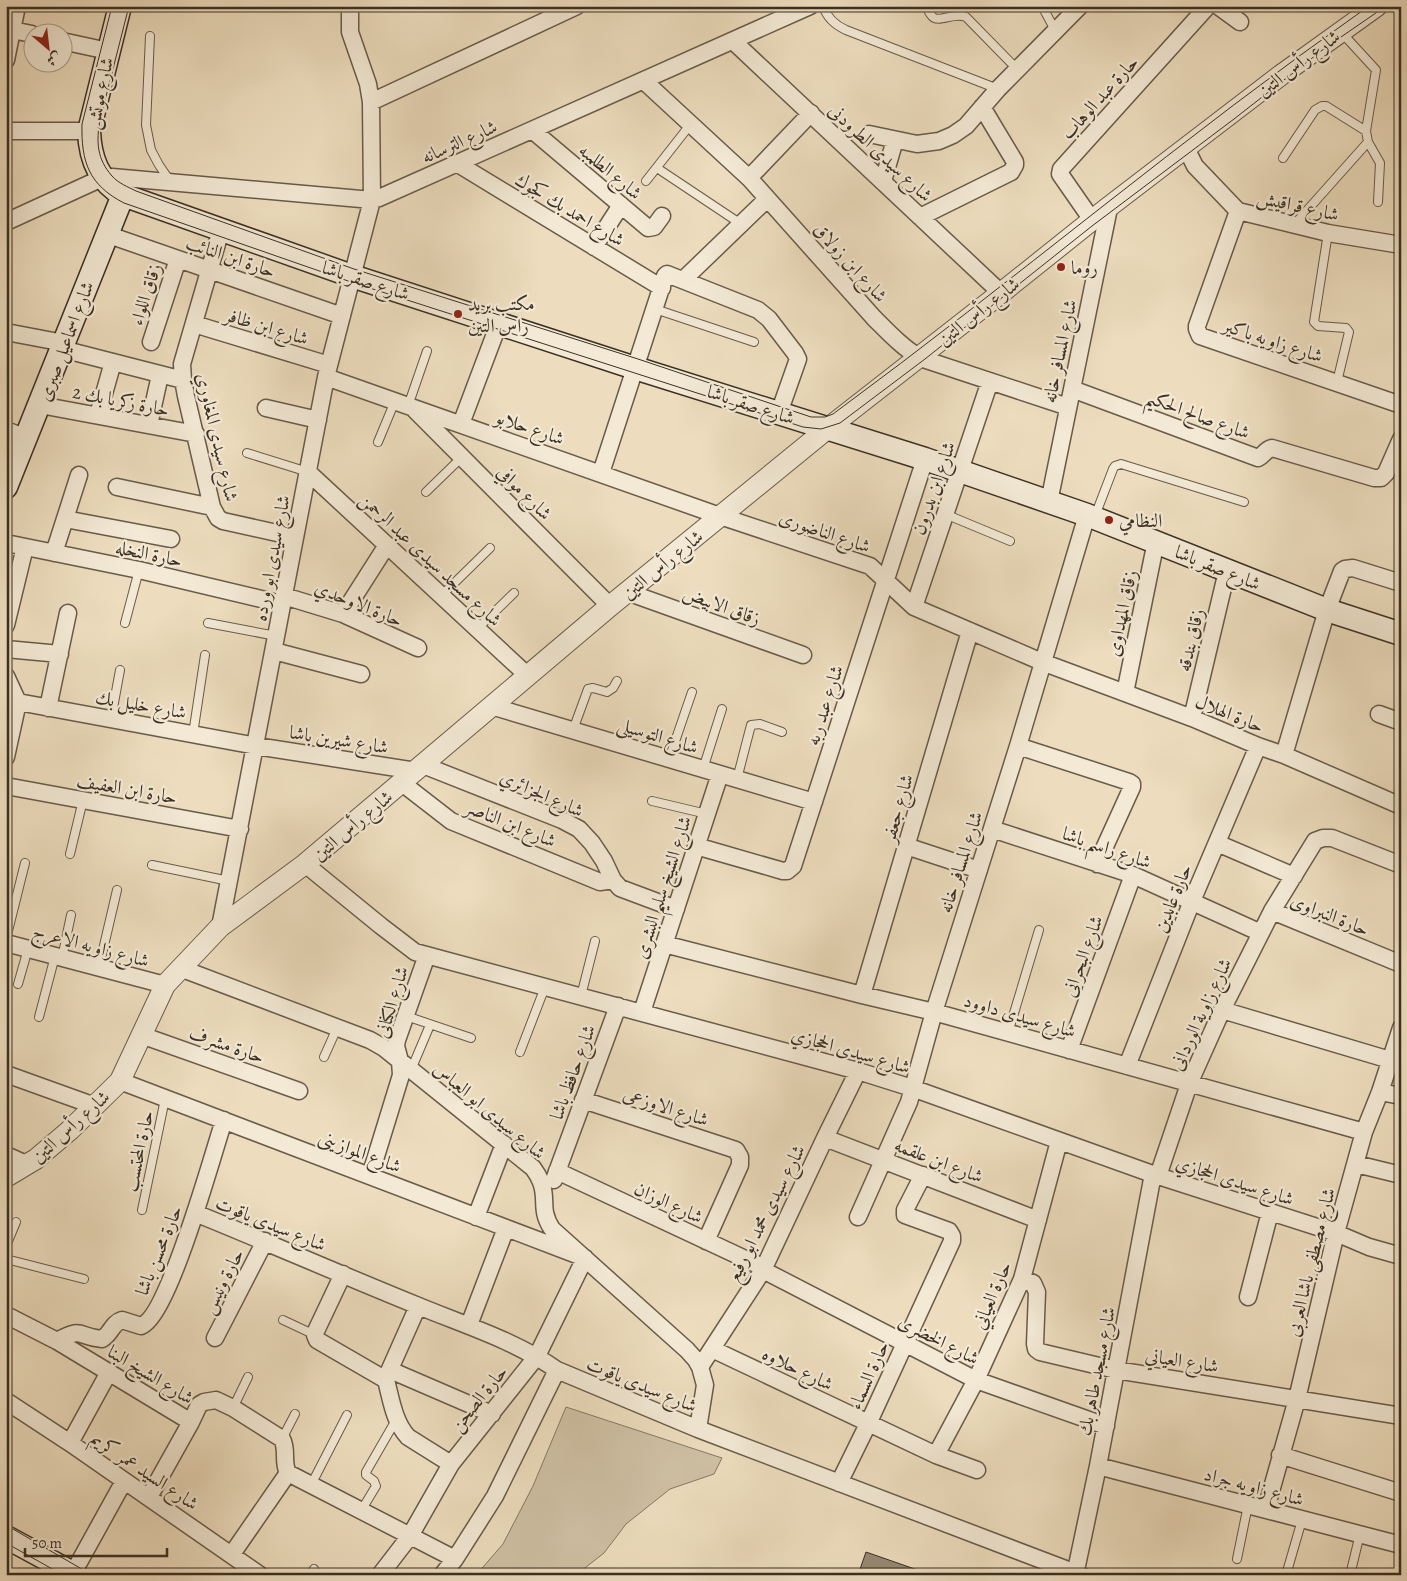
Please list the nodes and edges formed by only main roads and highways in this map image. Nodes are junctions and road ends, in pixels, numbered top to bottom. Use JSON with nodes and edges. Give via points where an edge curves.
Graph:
{"nodes":[{"id":1,"x":120,"y":6,"type":"edge"},
{"id":2,"x":102,"y":178,"type":"joint"},
{"id":3,"x":123,"y":195,"type":"junction"},
{"id":4,"x":16,"y":434,"type":"edge"},
{"id":5,"x":6,"y":487,"type":"edge"},
{"id":6,"x":1401,"y":634,"type":"edge"},
{"id":7,"x":6,"y":1537,"type":"edge"},
{"id":8,"x":73,"y":1574,"type":"edge"}],
"edges":[{"from":1,"to":2,"type":"main road","name":"شارع موتش","via":[[89,131],[93,161]]},
{"from":2,"to":3,"type":"main road","name":"شارع صقر باشا"},
{"from":3,"to":4,"type":"main road","name":"شارع اسماعيل صبرى","via":[[40,405]]},
{"from":3,"to":6,"type":"main road","name":"شارع صقر باشا","via":[[352,276],[960,471],[1091,516],[1327,610]]},
{"from":4,"to":5,"type":"main road","name":"شارع اسماعيل صبرى"},
{"from":7,"to":8,"type":"main road"}]}
